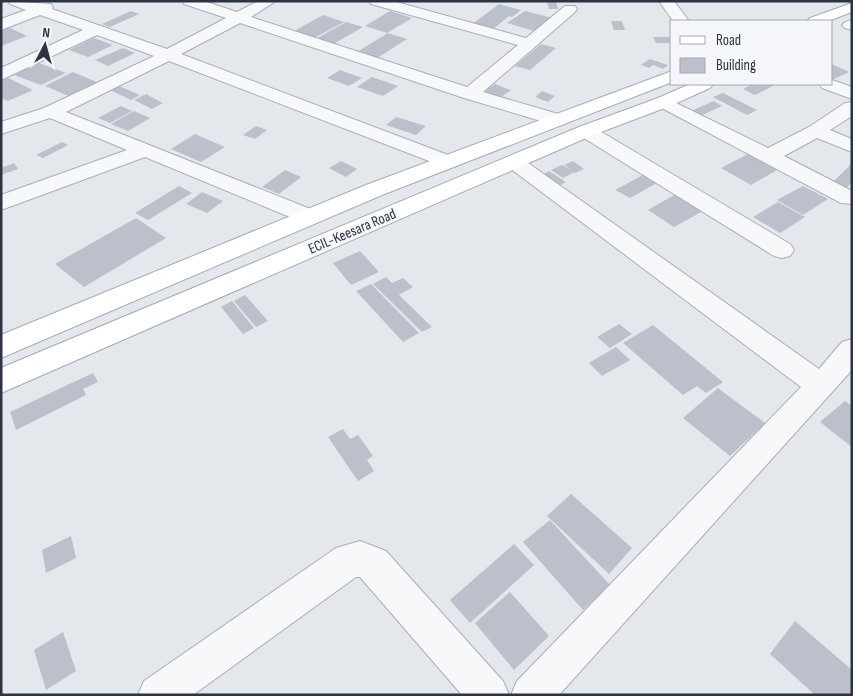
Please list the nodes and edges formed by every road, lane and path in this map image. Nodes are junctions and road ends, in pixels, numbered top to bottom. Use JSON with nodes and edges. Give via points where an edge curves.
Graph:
{"nodes":[{"id":1,"x":15,"y":1,"type":"edge"},
{"id":2,"x":58,"y":1,"type":"edge"},
{"id":3,"x":189,"y":1,"type":"edge"},
{"id":4,"x":268,"y":1,"type":"edge"},
{"id":5,"x":376,"y":1,"type":"edge"},
{"id":6,"x":687,"y":1,"type":"edge"},
{"id":7,"x":668,"y":5,"type":"edge"},
{"id":8,"x":852,"y":7,"type":"edge"},
{"id":9,"x":570,"y":9,"type":"dead end"},
{"id":10,"x":38,"y":10,"type":"junction"},
{"id":11,"x":239,"y":17,"type":"junction"},
{"id":12,"x":680,"y":20,"type":"edge"},
{"id":13,"x":819,"y":20,"type":"edge"},
{"id":14,"x":1,"y":25,"type":"edge"},
{"id":15,"x":96,"y":30,"type":"junction"},
{"id":16,"x":531,"y":44,"type":"junction"},
{"id":17,"x":168,"y":55,"type":"junction"},
{"id":18,"x":1,"y":75,"type":"edge"},
{"id":19,"x":670,"y":77,"type":"edge"},
{"id":20,"x":702,"y":85,"type":"edge"},
{"id":21,"x":830,"y":85,"type":"edge"},
{"id":22,"x":470,"y":94,"type":"junction"},
{"id":23,"x":852,"y":94,"type":"edge"},
{"id":24,"x":664,"y":102,"type":"junction"},
{"id":25,"x":852,"y":107,"type":"edge"},
{"id":26,"x":51,"y":112,"type":"junction"},
{"id":27,"x":558,"y":120,"type":"junction"},
{"id":28,"x":1,"y":128,"type":"edge"},
{"id":29,"x":586,"y":131,"type":"junction"},
{"id":30,"x":816,"y":131,"type":"junction"},
{"id":31,"x":852,"y":146,"type":"edge"},
{"id":32,"x":146,"y":150,"type":"junction"},
{"id":33,"x":768,"y":156,"type":"junction"},
{"id":34,"x":448,"y":162,"type":"junction"},
{"id":35,"x":514,"y":162,"type":"junction"},
{"id":36,"x":849,"y":198,"type":"dead end"},
{"id":37,"x":1,"y":203,"type":"edge"},
{"id":38,"x":310,"y":217,"type":"junction"},
{"id":39,"x":782,"y":250,"type":"dead end"},
{"id":40,"x":1,"y":347,"type":"edge"},
{"id":41,"x":852,"y":350,"type":"edge"},
{"id":42,"x":1,"y":382,"type":"edge"},
{"id":43,"x":821,"y":386,"type":"junction"},
{"id":44,"x":158,"y":695,"type":"edge"},
{"id":45,"x":490,"y":695,"type":"edge"},
{"id":46,"x":531,"y":695,"type":"edge"}],
"edges":[{"from":1,"to":10,"type":"street"},
{"from":2,"to":10,"type":"street"},
{"from":3,"to":11,"type":"street"},
{"from":4,"to":11,"type":"street"},
{"from":5,"to":16,"type":"street"},
{"from":6,"to":7,"type":"street"},
{"from":7,"to":12,"type":"street"},
{"from":8,"to":13,"type":"main road"},
{"from":9,"to":16,"type":"street"},
{"from":10,"to":14,"type":"street"},
{"from":10,"to":15,"type":"street"},
{"from":11,"to":17,"type":"street"},
{"from":11,"to":22,"type":"street"},
{"from":15,"to":17,"type":"street"},
{"from":15,"to":18,"type":"street"},
{"from":16,"to":22,"type":"street"},
{"from":17,"to":26,"type":"street"},
{"from":17,"to":34,"type":"street"},
{"from":19,"to":27,"type":"main road","name":"ECIL-Keesara Road"},
{"from":20,"to":24,"type":"main road","name":"ECIL-Keesara Road"},
{"from":21,"to":23,"type":"street"},
{"from":22,"to":27,"type":"street"},
{"from":24,"to":29,"type":"main road","name":"ECIL-Keesara Road"},
{"from":24,"to":33,"type":"street"},
{"from":25,"to":30,"type":"street"},
{"from":26,"to":28,"type":"street"},
{"from":26,"to":32,"type":"street"},
{"from":27,"to":34,"type":"main road","name":"ECIL-Keesara Road"},
{"from":29,"to":35,"type":"main road","name":"ECIL-Keesara Road"},
{"from":29,"to":39,"type":"street"},
{"from":30,"to":31,"type":"street"},
{"from":30,"to":33,"type":"street"},
{"from":32,"to":37,"type":"street"},
{"from":32,"to":38,"type":"street"},
{"from":33,"to":36,"type":"street"},
{"from":34,"to":38,"type":"main road","name":"ECIL-Keesara Road"},
{"from":35,"to":42,"type":"main road","name":"ECIL-Keesara Road"},
{"from":35,"to":43,"type":"street"},
{"from":38,"to":40,"type":"main road","name":"ECIL-Keesara Road"},
{"from":41,"to":43,"type":"street"},
{"from":43,"to":46,"type":"street"},
{"from":44,"to":45,"type":"street","via":[[349,561],[360,559],[373,564]]}]}
